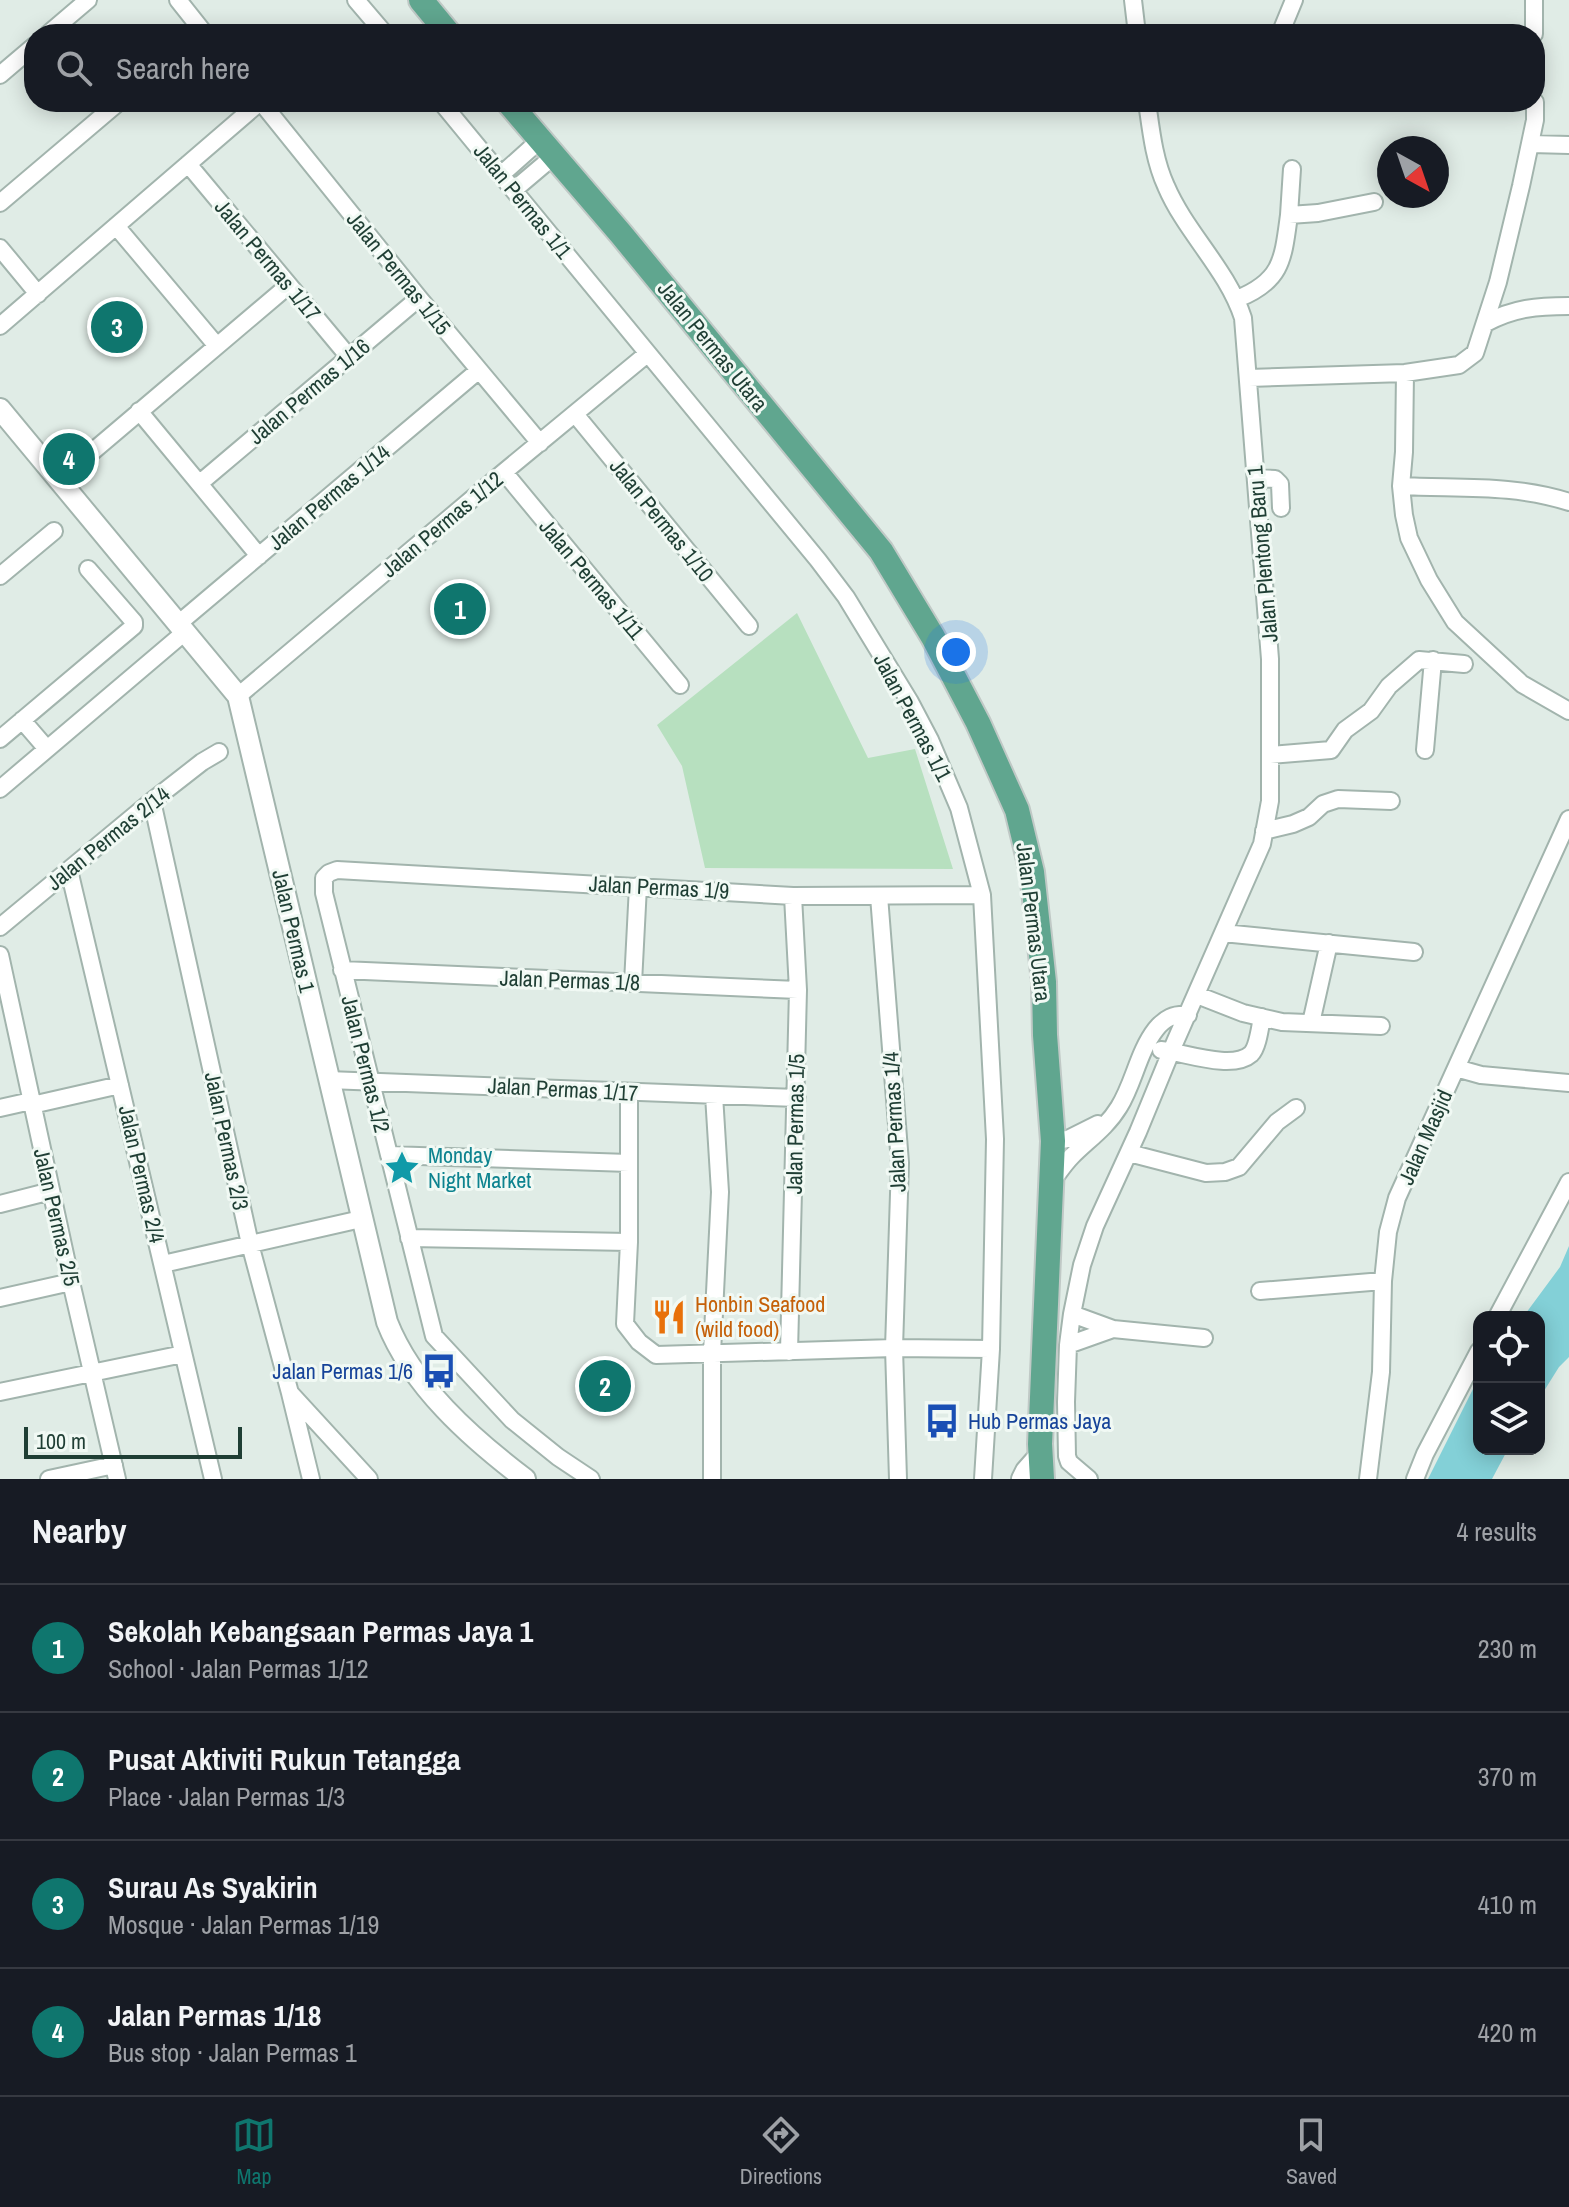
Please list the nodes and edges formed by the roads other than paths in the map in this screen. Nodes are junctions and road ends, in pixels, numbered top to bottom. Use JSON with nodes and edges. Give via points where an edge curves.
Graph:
{"nodes":[{"id":1,"x":88,"y":0,"type":"edge"},
{"id":2,"x":178,"y":0,"type":"edge"},
{"id":3,"x":356,"y":0,"type":"edge"},
{"id":4,"x":421,"y":0,"type":"edge"},
{"id":5,"x":1133,"y":0,"type":"edge"},
{"id":6,"x":1294,"y":0,"type":"edge"},
{"id":7,"x":1534,"y":0,"type":"edge"},
{"id":8,"x":440,"y":18,"type":"edge"},
{"id":9,"x":60,"y":24,"type":"edge"},
{"id":10,"x":195,"y":24,"type":"edge"},
{"id":11,"x":376,"y":24,"type":"edge"},
{"id":12,"x":1136,"y":24,"type":"edge"},
{"id":13,"x":1284,"y":24,"type":"edge"},
{"id":14,"x":1534,"y":24,"type":"edge"},
{"id":15,"x":24,"y":55,"type":"edge"},
{"id":16,"x":0,"y":75,"type":"edge"},
{"id":17,"x":107,"y":112,"type":"edge"},
{"id":18,"x":248,"y":112,"type":"edge"},
{"id":19,"x":268,"y":112,"type":"edge"},
{"id":20,"x":449,"y":112,"type":"edge"},
{"id":21,"x":516,"y":112,"type":"edge"},
{"id":22,"x":1148,"y":112,"type":"edge"},
{"id":23,"x":1535,"y":112,"type":"edge"},
{"id":24,"x":1531,"y":144,"type":"junction"},
{"id":25,"x":1569,"y":145,"type":"edge"},
{"id":26,"x":547,"y":148,"type":"junction"},
{"id":27,"x":188,"y":164,"type":"junction"},
{"id":28,"x":1292,"y":169,"type":"dead end"},
{"id":29,"x":502,"y":174,"type":"junction"},
{"id":30,"x":515,"y":189,"type":"junction"},
{"id":31,"x":1374,"y":202,"type":"dead end"},
{"id":32,"x":0,"y":203,"type":"edge"},
{"id":33,"x":1289,"y":215,"type":"junction"},
{"id":34,"x":116,"y":226,"type":"junction"},
{"id":35,"x":0,"y":248,"type":"edge"},
{"id":36,"x":289,"y":285,"type":"junction"},
{"id":37,"x":38,"y":294,"type":"junction"},
{"id":38,"x":419,"y":298,"type":"junction"},
{"id":39,"x":1237,"y":299,"type":"junction"},
{"id":40,"x":1569,"y":306,"type":"edge"},
{"id":41,"x":1486,"y":323,"type":"junction"},
{"id":42,"x":0,"y":326,"type":"edge"},
{"id":43,"x":217,"y":346,"type":"junction"},
{"id":44,"x":647,"y":354,"type":"junction"},
{"id":45,"x":349,"y":357,"type":"junction"},
{"id":46,"x":479,"y":370,"type":"junction"},
{"id":47,"x":1405,"y":373,"type":"junction"},
{"id":48,"x":1249,"y":378,"type":"junction"},
{"id":49,"x":0,"y":409,"type":"edge"},
{"id":50,"x":139,"y":411,"type":"junction"},
{"id":51,"x":575,"y":414,"type":"junction"},
{"id":52,"x":540,"y":443,"type":"junction"},
{"id":53,"x":504,"y":472,"type":"junction"},
{"id":54,"x":1256,"y":478,"type":"junction"},
{"id":55,"x":59,"y":480,"type":"junction"},
{"id":56,"x":200,"y":483,"type":"junction"},
{"id":57,"x":1401,"y":486,"type":"junction"},
{"id":58,"x":1569,"y":502,"type":"edge"},
{"id":59,"x":1281,"y":508,"type":"dead end"},
{"id":60,"x":54,"y":531,"type":"dead end"},
{"id":61,"x":259,"y":556,"type":"junction"},
{"id":62,"x":88,"y":569,"type":"dead end"},
{"id":63,"x":1,"y":573,"type":"edge"},
{"id":64,"x":749,"y":626,"type":"dead end"},
{"id":65,"x":182,"y":628,"type":"junction"},
{"id":66,"x":1433,"y":660,"type":"junction"},
{"id":67,"x":1464,"y":664,"type":"dead end"},
{"id":68,"x":680,"y":685,"type":"dead end"},
{"id":69,"x":238,"y":696,"type":"junction"},
{"id":70,"x":1569,"y":711,"type":"edge"},
{"id":71,"x":22,"y":720,"type":"junction"},
{"id":72,"x":0,"y":739,"type":"edge"},
{"id":73,"x":47,"y":749,"type":"junction"},
{"id":74,"x":1425,"y":750,"type":"dead end"},
{"id":75,"x":219,"y":752,"type":"dead end"},
{"id":76,"x":1270,"y":755,"type":"junction"},
{"id":77,"x":0,"y":789,"type":"edge"},
{"id":78,"x":152,"y":801,"type":"junction"},
{"id":79,"x":1391,"y":801,"type":"dead end"},
{"id":80,"x":1569,"y":819,"type":"edge"},
{"id":81,"x":1264,"y":831,"type":"junction"},
{"id":82,"x":69,"y":870,"type":"junction"},
{"id":83,"x":337,"y":870,"type":"joint"},
{"id":84,"x":638,"y":886,"type":"junction"},
{"id":85,"x":982,"y":895,"type":"junction"},
{"id":86,"x":793,"y":896,"type":"junction"},
{"id":87,"x":879,"y":896,"type":"junction"},
{"id":88,"x":0,"y":927,"type":"edge"},
{"id":89,"x":1223,"y":933,"type":"junction"},
{"id":90,"x":1329,"y":943,"type":"junction"},
{"id":91,"x":1414,"y":952,"type":"dead end"},
{"id":92,"x":0,"y":955,"type":"edge"},
{"id":93,"x":342,"y":970,"type":"junction"},
{"id":94,"x":633,"y":983,"type":"junction"},
{"id":95,"x":798,"y":990,"type":"junction"},
{"id":96,"x":1197,"y":995,"type":"junction"},
{"id":97,"x":6,"y":1008,"type":"edge"},
{"id":98,"x":1188,"y":1015,"type":"junction"},
{"id":99,"x":1262,"y":1017,"type":"junction"},
{"id":100,"x":1311,"y":1023,"type":"junction"},
{"id":101,"x":1381,"y":1026,"type":"dead end"},
{"id":102,"x":1144,"y":1048,"type":"junction"},
{"id":103,"x":1171,"y":1051,"type":"junction"},
{"id":104,"x":1456,"y":1068,"type":"junction"},
{"id":105,"x":328,"y":1080,"type":"junction"},
{"id":106,"x":371,"y":1081,"type":"junction"},
{"id":107,"x":1569,"y":1083,"type":"edge"},
{"id":108,"x":120,"y":1085,"type":"junction"},
{"id":109,"x":629,"y":1092,"type":"junction"},
{"id":110,"x":714,"y":1095,"type":"junction"},
{"id":111,"x":797,"y":1098,"type":"junction"},
{"id":112,"x":32,"y":1103,"type":"junction"},
{"id":113,"x":0,"y":1108,"type":"edge"},
{"id":114,"x":1118,"y":1108,"type":"junction"},
{"id":115,"x":1296,"y":1108,"type":"dead end"},
{"id":116,"x":1053,"y":1141,"type":"junction"},
{"id":117,"x":1129,"y":1153,"type":"junction"},
{"id":118,"x":389,"y":1155,"type":"junction"},
{"id":119,"x":629,"y":1163,"type":"junction"},
{"id":120,"x":1053,"y":1180,"type":"junction"},
{"id":121,"x":1569,"y":1182,"type":"edge"},
{"id":122,"x":51,"y":1191,"type":"junction"},
{"id":123,"x":0,"y":1204,"type":"edge"},
{"id":124,"x":361,"y":1219,"type":"junction"},
{"id":125,"x":409,"y":1238,"type":"junction"},
{"id":126,"x":629,"y":1242,"type":"junction"},
{"id":127,"x":250,"y":1244,"type":"junction"},
{"id":128,"x":163,"y":1264,"type":"junction"},
{"id":129,"x":1383,"y":1281,"type":"junction"},
{"id":130,"x":71,"y":1282,"type":"junction"},
{"id":131,"x":1260,"y":1291,"type":"dead end"},
{"id":132,"x":0,"y":1298,"type":"edge"},
{"id":133,"x":1500,"y":1311,"type":"edge"},
{"id":134,"x":1072,"y":1314,"type":"junction"},
{"id":135,"x":1113,"y":1329,"type":"junction"},
{"id":136,"x":1204,"y":1338,"type":"dead end"},
{"id":137,"x":1068,"y":1345,"type":"junction"},
{"id":138,"x":894,"y":1348,"type":"junction"},
{"id":139,"x":991,"y":1349,"type":"junction"},
{"id":140,"x":789,"y":1352,"type":"junction"},
{"id":141,"x":712,"y":1353,"type":"junction"},
{"id":142,"x":183,"y":1354,"type":"junction"},
{"id":143,"x":1473,"y":1362,"type":"edge"},
{"id":144,"x":92,"y":1372,"type":"junction"},
{"id":145,"x":0,"y":1392,"type":"edge"},
{"id":146,"x":290,"y":1393,"type":"junction"},
{"id":147,"x":1041,"y":1454,"type":"junction"},
{"id":148,"x":116,"y":1472,"type":"edge"},
{"id":149,"x":49,"y":1479,"type":"edge"},
{"id":150,"x":213,"y":1479,"type":"edge"},
{"id":151,"x":311,"y":1479,"type":"edge"},
{"id":152,"x":369,"y":1479,"type":"edge"},
{"id":153,"x":525,"y":1479,"type":"edge"},
{"id":154,"x":591,"y":1479,"type":"edge"},
{"id":155,"x":712,"y":1479,"type":"edge"},
{"id":156,"x":898,"y":1479,"type":"edge"},
{"id":157,"x":983,"y":1479,"type":"edge"},
{"id":158,"x":1022,"y":1479,"type":"edge"},
{"id":159,"x":1042,"y":1479,"type":"edge"},
{"id":160,"x":1089,"y":1479,"type":"edge"},
{"id":161,"x":1368,"y":1479,"type":"edge"},
{"id":162,"x":1415,"y":1479,"type":"edge"}],
"edges":[{"from":1,"to":9,"type":"street"},
{"from":2,"to":10,"type":"street"},
{"from":3,"to":11,"type":"street"},
{"from":4,"to":8,"type":"main road"},
{"from":5,"to":12,"type":"street"},
{"from":6,"to":13,"type":"street"},
{"from":7,"to":14,"type":"street"},
{"from":15,"to":16,"type":"street"},
{"from":17,"to":32,"type":"street"},
{"from":18,"to":27,"type":"street"},
{"from":19,"to":38,"type":"street","name":"Jalan Permas 1/15"},
{"from":20,"to":29,"type":"street","name":"Jalan Permas 1/1"},
{"from":21,"to":26,"type":"main road","name":"Jalan Permas Utara"},
{"from":22,"to":39,"type":"street","name":"Jalan Plentong Baru 1","via":[[1165,185]]},
{"from":23,"to":24,"type":"street"},
{"from":24,"to":25,"type":"street"},
{"from":24,"to":41,"type":"street"},
{"from":26,"to":29,"type":"street"},
{"from":26,"to":30,"type":"street"},
{"from":26,"to":116,"type":"main road","name":"Jalan Permas Utara","via":[[881,551],[978,723],[1017,810],[1032,872]]},
{"from":27,"to":34,"type":"street"},
{"from":27,"to":36,"type":"street","name":"Jalan Permas 1/17"},
{"from":28,"to":33,"type":"street"},
{"from":29,"to":30,"type":"street","name":"Jalan Permas 1/1"},
{"from":30,"to":44,"type":"street","name":"Jalan Permas 1/1"},
{"from":31,"to":33,"type":"street"},
{"from":33,"to":39,"type":"street","via":[[1280,263],[1271,279]]},
{"from":34,"to":37,"type":"street"},
{"from":34,"to":43,"type":"street"},
{"from":35,"to":37,"type":"street"},
{"from":36,"to":43,"type":"street"},
{"from":36,"to":45,"type":"street","name":"Jalan Permas 1/17"},
{"from":37,"to":42,"type":"street"},
{"from":38,"to":45,"type":"street","name":"Jalan Permas 1/16"},
{"from":38,"to":46,"type":"street","name":"Jalan Permas 1/15"},
{"from":39,"to":48,"type":"street","name":"Jalan Plentong Baru 1"},
{"from":40,"to":41,"type":"street","via":[[1506,312]]},
{"from":41,"to":47,"type":"street","via":[[1475,353],[1459,365]]},
{"from":43,"to":50,"type":"street"},
{"from":44,"to":51,"type":"street","name":"Jalan Permas 1/12"},
{"from":44,"to":85,"type":"street","name":"Jalan Permas 1/1","via":[[846,597],[930,740],[959,808]]},
{"from":45,"to":56,"type":"street","name":"Jalan Permas 1/16"},
{"from":46,"to":52,"type":"street","name":"Jalan Permas 1/15"},
{"from":46,"to":61,"type":"street","name":"Jalan Permas 1/14"},
{"from":47,"to":48,"type":"street"},
{"from":47,"to":57,"type":"street"},
{"from":48,"to":54,"type":"street","name":"Jalan Plentong Baru 1"},
{"from":49,"to":55,"type":"street","name":"Jalan Permas 1"},
{"from":50,"to":55,"type":"street"},
{"from":50,"to":56,"type":"street"},
{"from":51,"to":52,"type":"street","name":"Jalan Permas 1/12"},
{"from":51,"to":64,"type":"street","name":"Jalan Permas 1/10"},
{"from":52,"to":53,"type":"street","name":"Jalan Permas 1/12"},
{"from":53,"to":68,"type":"street","name":"Jalan Permas 1/11"},
{"from":53,"to":69,"type":"street","name":"Jalan Permas 1/12"},
{"from":54,"to":59,"type":"street","via":[[1280,484]]},
{"from":54,"to":76,"type":"street","name":"Jalan Plentong Baru 1","via":[[1270,659]]},
{"from":55,"to":65,"type":"street","name":"Jalan Permas 1"},
{"from":56,"to":61,"type":"street"},
{"from":57,"to":58,"type":"street","via":[[1491,488],[1542,493]]},
{"from":57,"to":70,"type":"street","via":[[1409,538],[1455,622],[1522,684]]},
{"from":60,"to":63,"type":"street"},
{"from":61,"to":65,"type":"street","name":"Jalan Permas 1/14"},
{"from":62,"to":71,"type":"street","via":[[134,626]]},
{"from":65,"to":69,"type":"street","name":"Jalan Permas 1"},
{"from":65,"to":73,"type":"street","name":"Jalan Permas 1/14"},
{"from":66,"to":67,"type":"street"},
{"from":66,"to":74,"type":"street"},
{"from":66,"to":76,"type":"street","via":[[1419,660],[1406,669],[1331,750]]},
{"from":69,"to":105,"type":"street","name":"Jalan Permas 1"},
{"from":71,"to":72,"type":"street"},
{"from":71,"to":73,"type":"street"},
{"from":73,"to":77,"type":"street","name":"Jalan Permas 1/14"},
{"from":75,"to":78,"type":"street","name":"Jalan Permas 2/14"},
{"from":76,"to":81,"type":"street","name":"Jalan Plentong Baru 1"},
{"from":78,"to":82,"type":"street","name":"Jalan Permas 2/14"},
{"from":78,"to":127,"type":"street","name":"Jalan Permas 2/3"},
{"from":79,"to":81,"type":"street","via":[[1338,799],[1293,824]]},
{"from":80,"to":104,"type":"street","name":"Jalan Masjid"},
{"from":81,"to":89,"type":"street","name":"Jalan Plentong Baru 1"},
{"from":82,"to":88,"type":"street","name":"Jalan Permas 2/14"},
{"from":82,"to":108,"type":"street","name":"Jalan Permas 2/4"},
{"from":83,"to":84,"type":"street","name":"Jalan Permas 1/9"},
{"from":83,"to":93,"type":"street","name":"Jalan Permas 1/2","via":[[324,878],[323,886]]},
{"from":84,"to":86,"type":"street","name":"Jalan Permas 1/9"},
{"from":84,"to":94,"type":"street"},
{"from":85,"to":87,"type":"street","name":"Jalan Permas 1/9"},
{"from":85,"to":139,"type":"street","name":"Jalan Permas 1/1","via":[[995,1139]]},
{"from":86,"to":87,"type":"street","name":"Jalan Permas 1/9"},
{"from":86,"to":95,"type":"street","name":"Jalan Permas 1/5"},
{"from":87,"to":138,"type":"street","name":"Jalan Permas 1/4","via":[[900,1163]]},
{"from":89,"to":90,"type":"street"},
{"from":89,"to":96,"type":"street","name":"Jalan Plentong Baru 1"},
{"from":90,"to":91,"type":"street"},
{"from":90,"to":100,"type":"street"},
{"from":92,"to":97,"type":"street","name":"Jalan Permas 2/5"},
{"from":93,"to":94,"type":"street","name":"Jalan Permas 1/8"},
{"from":93,"to":106,"type":"street","name":"Jalan Permas 1/2"},
{"from":94,"to":95,"type":"street","name":"Jalan Permas 1/8"},
{"from":95,"to":111,"type":"street","name":"Jalan Permas 1/5"},
{"from":96,"to":98,"type":"street","name":"Jalan Plentong Baru 1"},
{"from":96,"to":99,"type":"street"},
{"from":97,"to":112,"type":"street","name":"Jalan Permas 2/5"},
{"from":98,"to":102,"type":"street","via":[[1165,1019]]},
{"from":98,"to":103,"type":"street","name":"Jalan Plentong Baru 1"},
{"from":99,"to":100,"type":"street"},
{"from":99,"to":103,"type":"street","via":[[1249,1056],[1208,1060]]},
{"from":100,"to":101,"type":"street"},
{"from":102,"to":103,"type":"street"},
{"from":102,"to":114,"type":"street"},
{"from":103,"to":117,"type":"street","name":"Jalan Plentong Baru 1"},
{"from":104,"to":107,"type":"street"},
{"from":104,"to":129,"type":"street","name":"Jalan Masjid","via":[[1397,1198]]},
{"from":105,"to":106,"type":"street","name":"Jalan Permas 1/17"},
{"from":105,"to":124,"type":"street","name":"Jalan Permas 1"},
{"from":106,"to":109,"type":"street","name":"Jalan Permas 1/17"},
{"from":106,"to":118,"type":"street","name":"Jalan Permas 1/2"},
{"from":108,"to":112,"type":"street"},
{"from":108,"to":128,"type":"street","name":"Jalan Permas 2/4"},
{"from":109,"to":110,"type":"street","name":"Jalan Permas 1/17"},
{"from":109,"to":119,"type":"street"},
{"from":110,"to":111,"type":"street","name":"Jalan Permas 1/17"},
{"from":110,"to":141,"type":"street","via":[[720,1192]]},
{"from":111,"to":140,"type":"street","name":"Jalan Permas 1/5"},
{"from":112,"to":113,"type":"street"},
{"from":112,"to":122,"type":"street","name":"Jalan Permas 2/5"},
{"from":114,"to":116,"type":"street","via":[[1082,1134]]},
{"from":114,"to":120,"type":"street"},
{"from":115,"to":117,"type":"street","via":[[1239,1167],[1225,1172],[1206,1173]]},
{"from":116,"to":120,"type":"main road","name":"Jalan Permas Utara"},
{"from":117,"to":134,"type":"street","name":"Jalan Plentong Baru 1","via":[[1095,1226]]},
{"from":118,"to":119,"type":"street"},
{"from":118,"to":125,"type":"street","name":"Jalan Permas 1/2"},
{"from":119,"to":126,"type":"street"},
{"from":120,"to":147,"type":"main road","name":"Jalan Permas Utara"},
{"from":121,"to":133,"type":"street"},
{"from":122,"to":123,"type":"street"},
{"from":122,"to":130,"type":"street","name":"Jalan Permas 2/5"},
{"from":124,"to":127,"type":"street"},
{"from":124,"to":153,"type":"street","name":"Jalan Permas 1","via":[[395,1344],[443,1405]]},
{"from":125,"to":126,"type":"street"},
{"from":125,"to":154,"type":"street","name":"Jalan Permas 1/2","via":[[434,1336],[512,1420]]},
{"from":126,"to":141,"type":"street","via":[[625,1324],[656,1355]]},
{"from":127,"to":128,"type":"street"},
{"from":127,"to":146,"type":"street","name":"Jalan Permas 2/3"},
{"from":128,"to":142,"type":"street","name":"Jalan Permas 2/4"},
{"from":129,"to":131,"type":"street"},
{"from":129,"to":161,"type":"street","name":"Jalan Masjid","via":[[1381,1372]]},
{"from":130,"to":132,"type":"street"},
{"from":130,"to":144,"type":"street","name":"Jalan Permas 2/5"},
{"from":134,"to":135,"type":"street"},
{"from":134,"to":137,"type":"street","name":"Jalan Plentong Baru 1"},
{"from":135,"to":136,"type":"street"},
{"from":135,"to":137,"type":"street"},
{"from":137,"to":160,"type":"street","name":"Jalan Plentong Baru 1","via":[[1067,1456]]},
{"from":138,"to":139,"type":"street"},
{"from":138,"to":140,"type":"street"},
{"from":138,"to":156,"type":"street","name":"Jalan Permas 1/4"},
{"from":139,"to":157,"type":"street","name":"Jalan Permas 1/1"},
{"from":140,"to":141,"type":"street"},
{"from":141,"to":155,"type":"street"},
{"from":142,"to":144,"type":"street"},
{"from":142,"to":150,"type":"street","name":"Jalan Permas 2/4"},
{"from":143,"to":162,"type":"street"},
{"from":144,"to":145,"type":"street"},
{"from":144,"to":148,"type":"street","name":"Jalan Permas 2/5"},
{"from":146,"to":151,"type":"street","name":"Jalan Permas 2/3"},
{"from":146,"to":152,"type":"street"},
{"from":147,"to":158,"type":"street"},
{"from":147,"to":159,"type":"main road","name":"Jalan Permas Utara"},
{"from":148,"to":149,"type":"street"}]}
